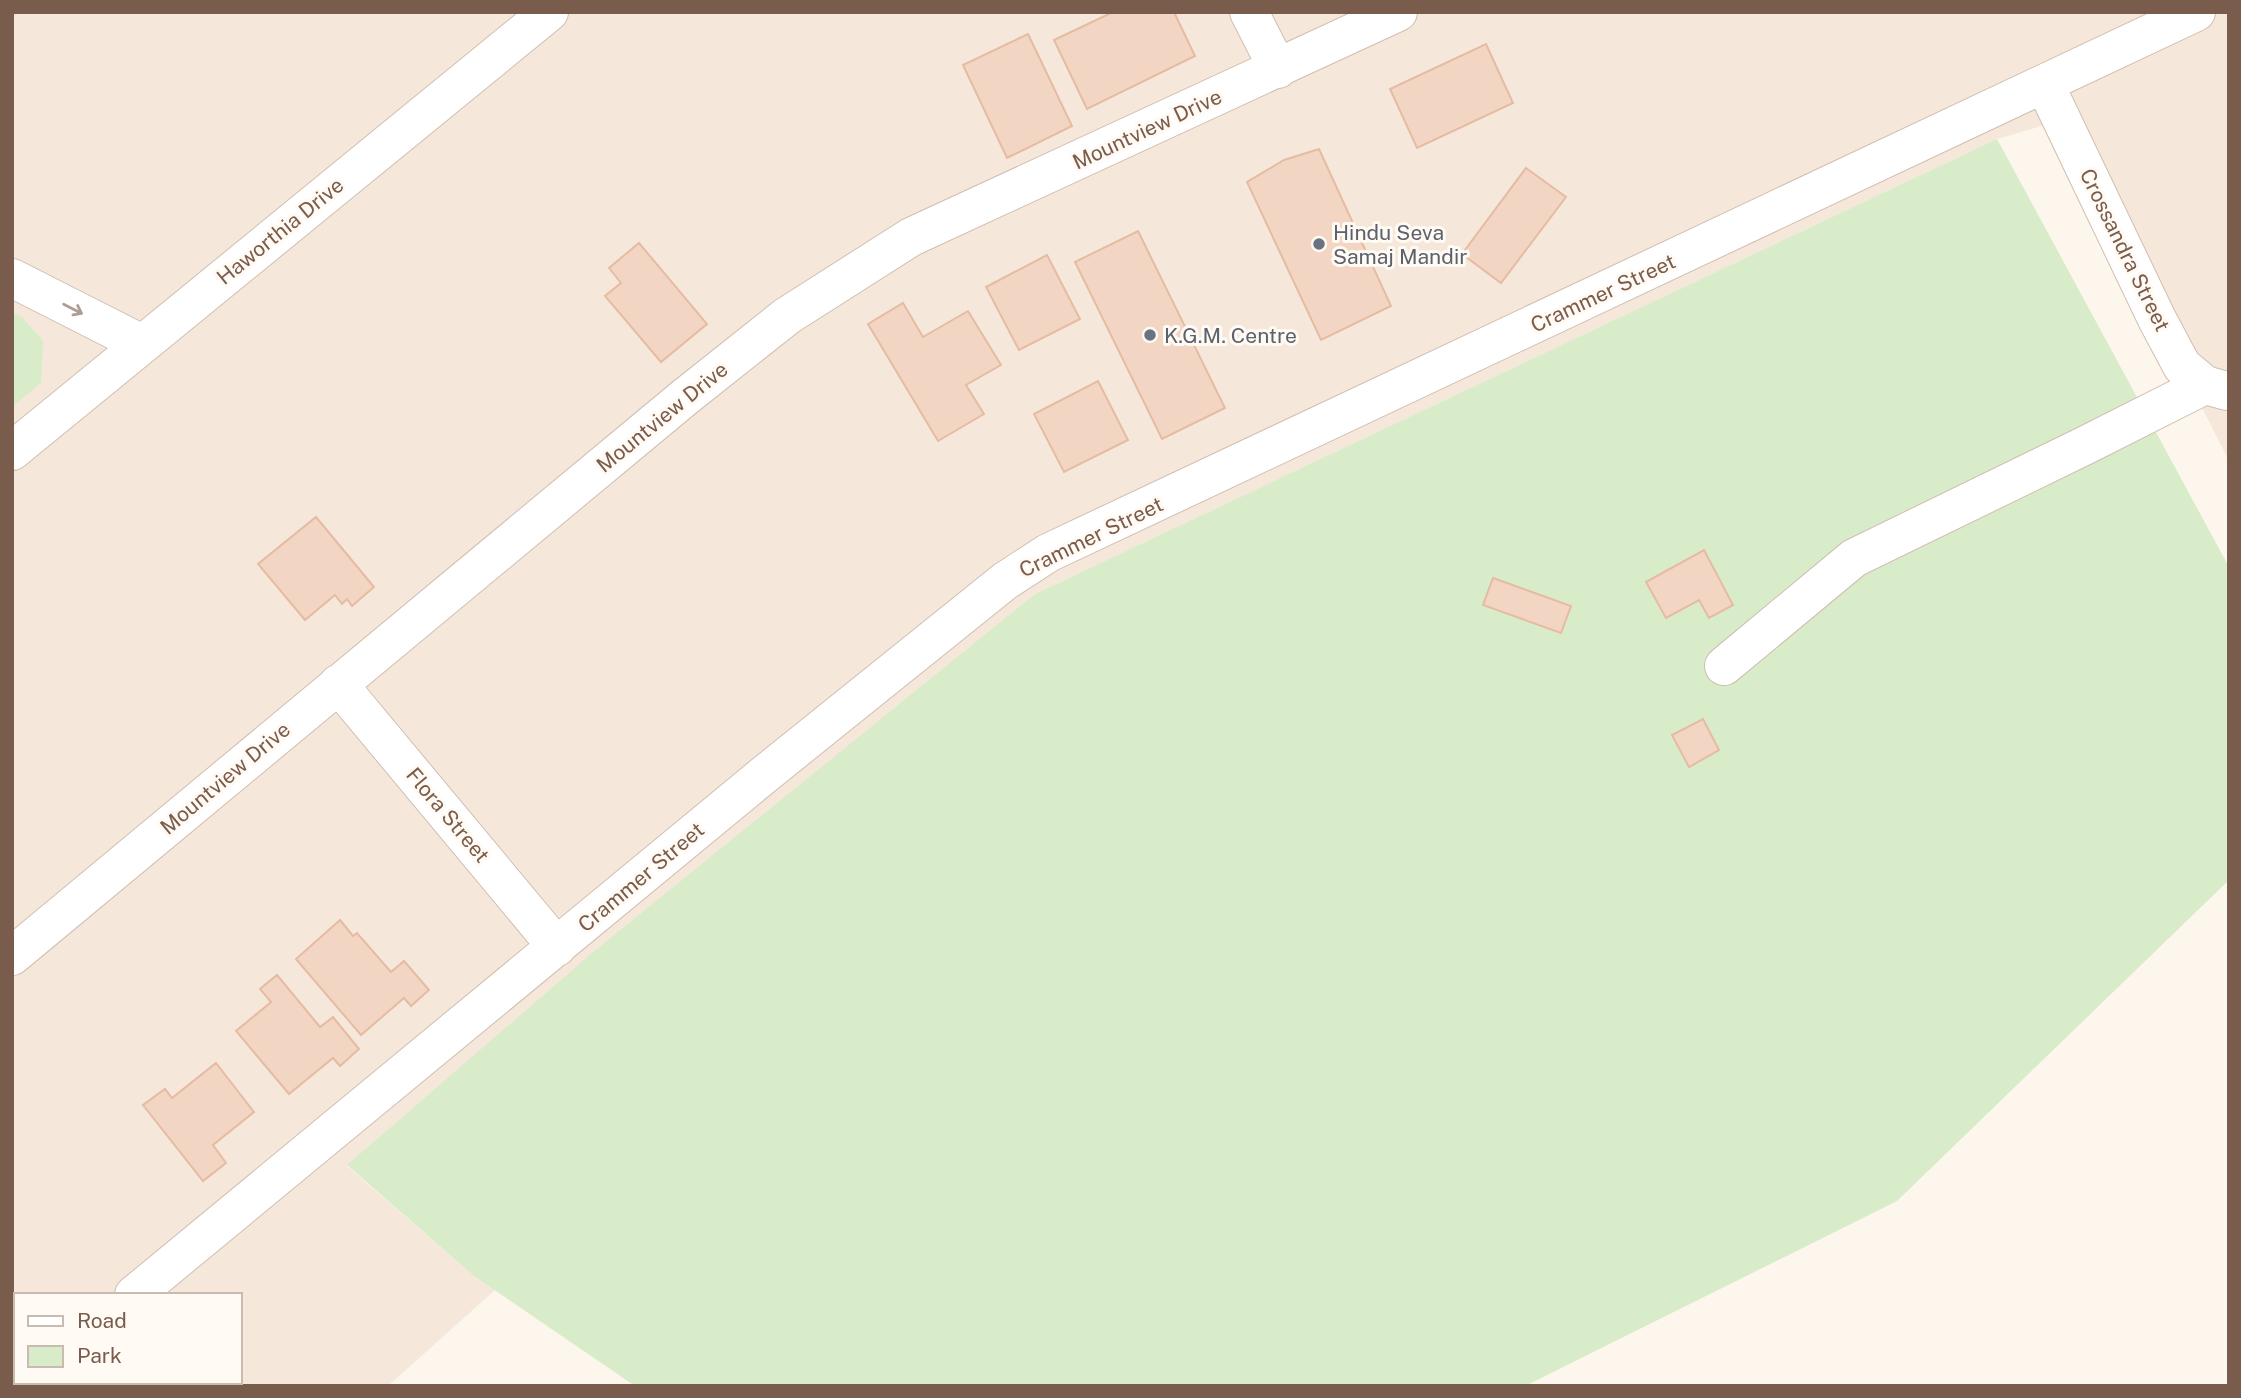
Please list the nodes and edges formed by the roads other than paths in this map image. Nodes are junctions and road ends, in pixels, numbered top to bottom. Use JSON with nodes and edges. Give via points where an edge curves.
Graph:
{"nodes":[{"id":1,"x":549,"y":12,"type":"edge"},
{"id":2,"x":1249,"y":12,"type":"edge"},
{"id":3,"x":1398,"y":12,"type":"edge"},
{"id":4,"x":2196,"y":12,"type":"edge"},
{"id":5,"x":1278,"y":69,"type":"junction"},
{"id":6,"x":2045,"y":85,"type":"junction"},
{"id":7,"x":12,"y":278,"type":"edge"},
{"id":8,"x":142,"y":344,"type":"junction"},
{"id":9,"x":2217,"y":388,"type":"edge"},
{"id":10,"x":12,"y":451,"type":"edge"},
{"id":11,"x":1724,"y":666,"type":"dead end"},
{"id":12,"x":338,"y":684,"type":"junction"},
{"id":13,"x":557,"y":947,"type":"junction"},
{"id":14,"x":12,"y":956,"type":"edge"},
{"id":15,"x":136,"y":1293,"type":"edge"}],
"edges":[{"from":1,"to":8,"type":"street","name":"Haworthia Drive"},
{"from":2,"to":5,"type":"street"},
{"from":3,"to":5,"type":"street","name":"Mountview Drive"},
{"from":4,"to":6,"type":"street","name":"Crammer Street"},
{"from":5,"to":12,"type":"street","name":"Mountview Drive","via":[[911,237],[787,316]]},
{"from":6,"to":9,"type":"street","name":"Crossandra Street","via":[[2182,366]]},
{"from":6,"to":13,"type":"street","name":"Crammer Street","via":[[1048,553],[1004,581]]},
{"from":7,"to":8,"type":"street","one_way":true},
{"from":8,"to":10,"type":"street","name":"Haworthia Drive"},
{"from":9,"to":11,"type":"street","via":[[2072,452],[1854,558]]},
{"from":12,"to":13,"type":"street","name":"Flora Street"},
{"from":12,"to":14,"type":"street","name":"Mountview Drive"},
{"from":13,"to":15,"type":"street","name":"Crammer Street"}]}
